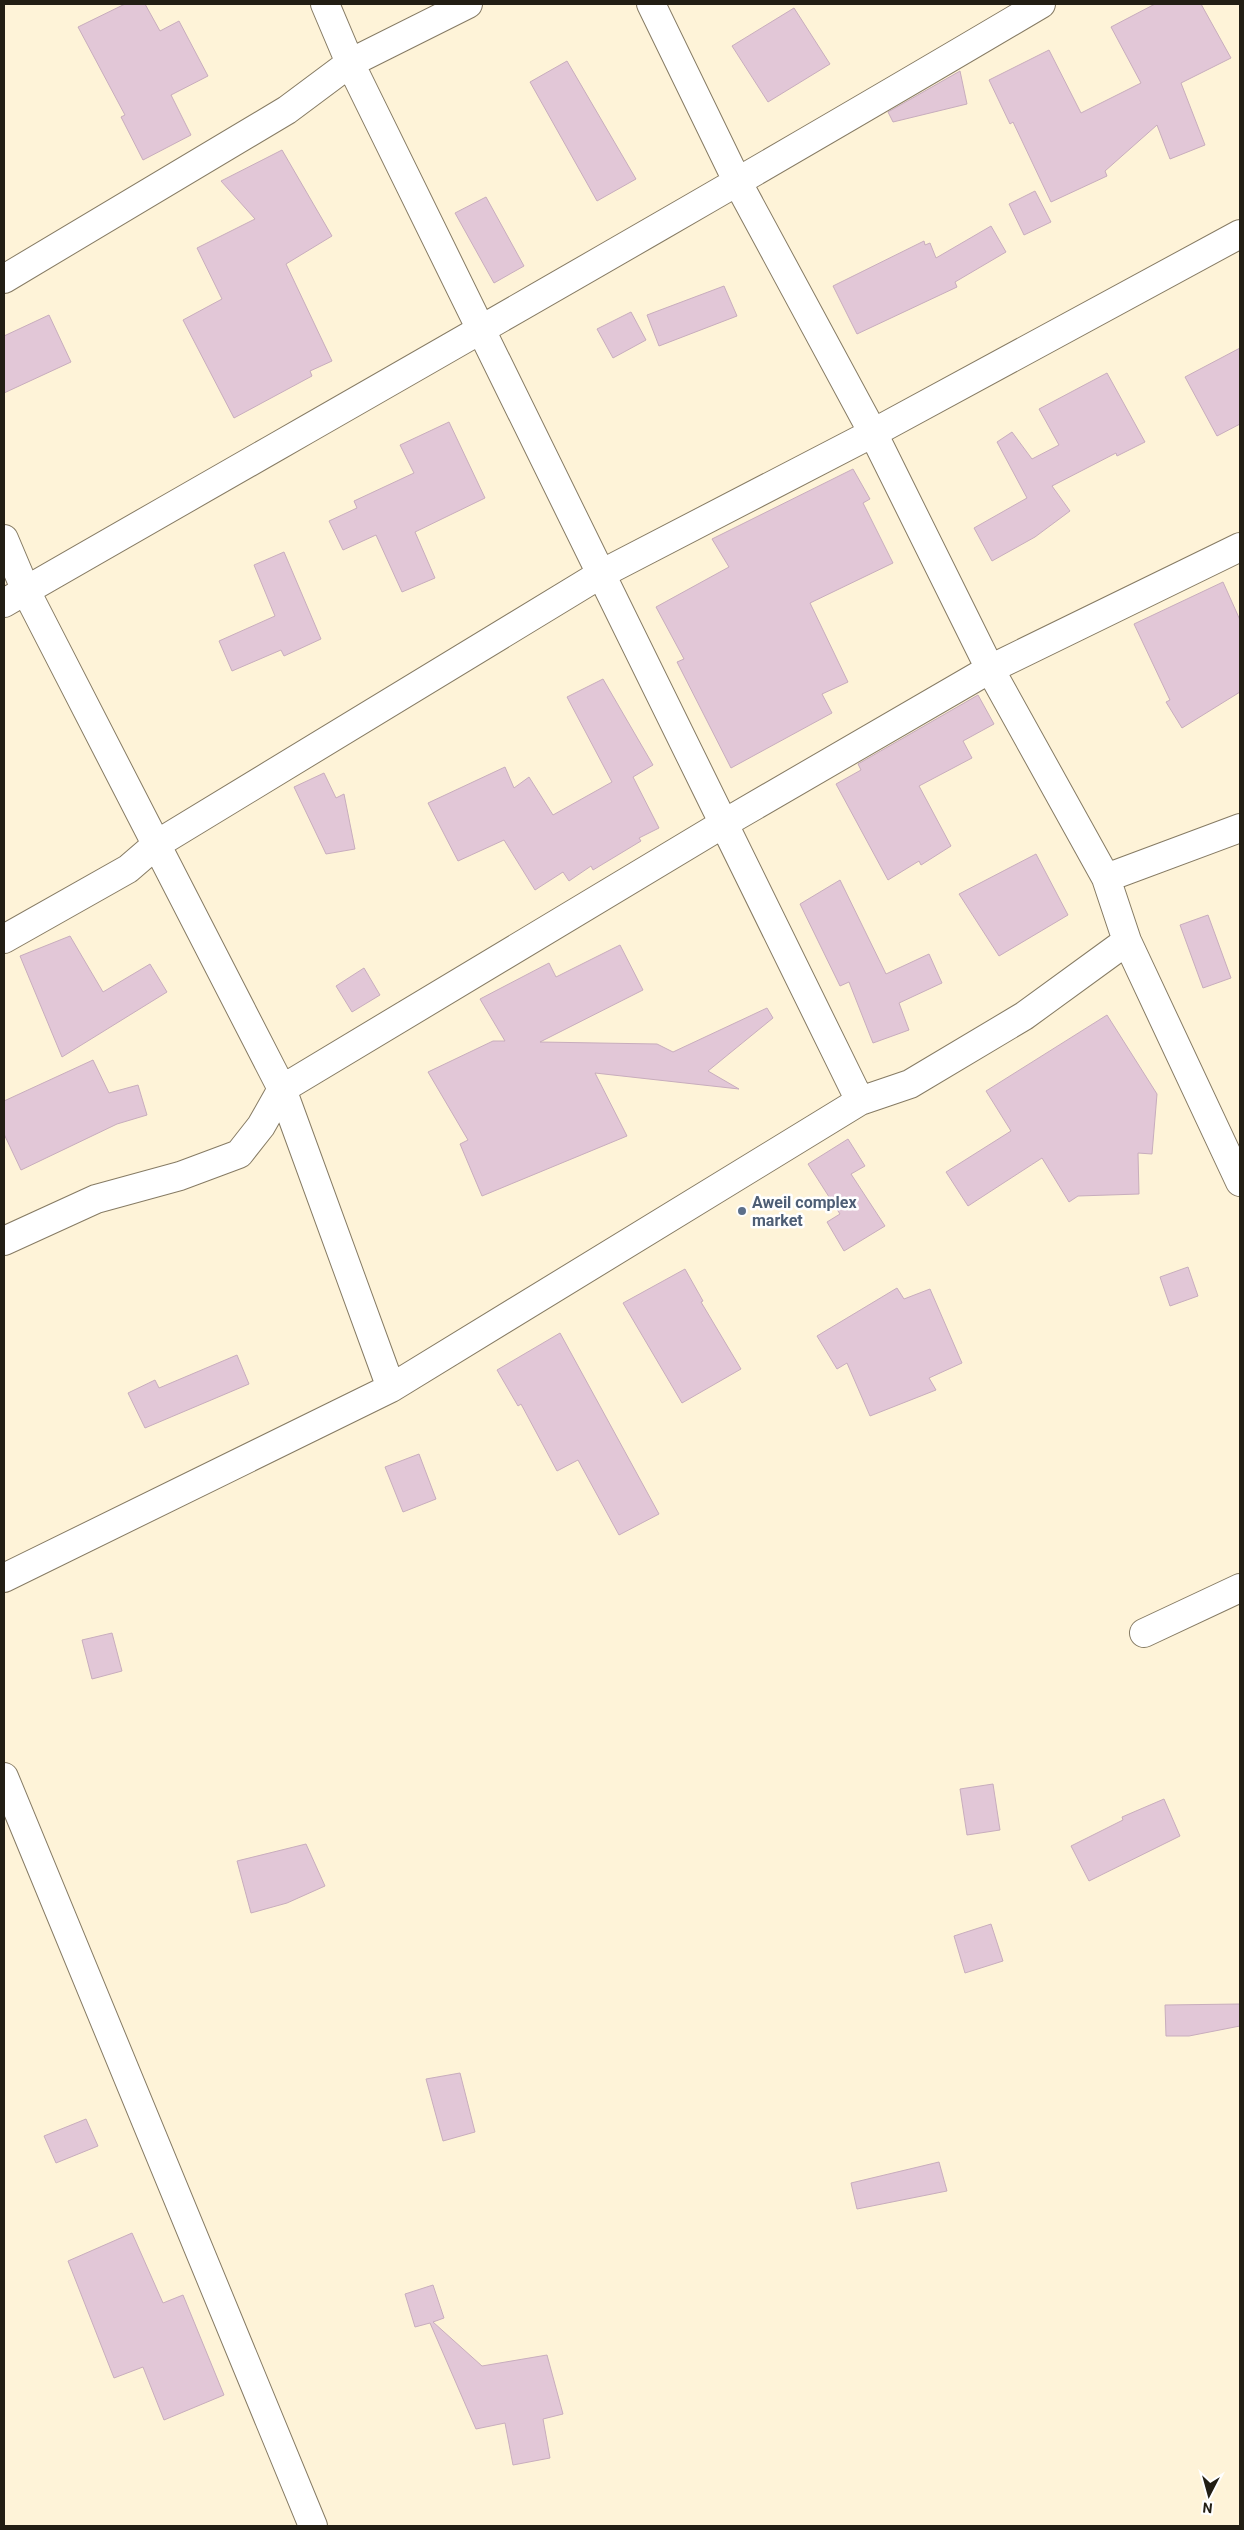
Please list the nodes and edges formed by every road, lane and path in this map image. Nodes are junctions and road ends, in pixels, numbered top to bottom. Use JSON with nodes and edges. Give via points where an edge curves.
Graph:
{"nodes":[{"id":1,"x":325,"y":4,"type":"edge"},
{"id":2,"x":468,"y":4,"type":"edge"},
{"id":3,"x":651,"y":4,"type":"edge"},
{"id":4,"x":1042,"y":4,"type":"edge"},
{"id":5,"x":350,"y":63,"type":"junction"},
{"id":6,"x":738,"y":184,"type":"junction"},
{"id":7,"x":1240,"y":234,"type":"edge"},
{"id":8,"x":4,"y":279,"type":"edge"},
{"id":9,"x":480,"y":328,"type":"junction"},
{"id":10,"x":873,"y":433,"type":"junction"},
{"id":11,"x":4,"y":539,"type":"edge"},
{"id":12,"x":1240,"y":547,"type":"edge"},
{"id":13,"x":602,"y":574,"type":"junction"},
{"id":14,"x":15,"y":597,"type":"edge"},
{"id":15,"x":990,"y":669,"type":"junction"},
{"id":16,"x":723,"y":824,"type":"junction"},
{"id":17,"x":1240,"y":828,"type":"edge"},
{"id":18,"x":157,"y":844,"type":"junction"},
{"id":19,"x":1106,"y":878,"type":"junction"},
{"id":20,"x":4,"y":939,"type":"edge"},
{"id":21,"x":1127,"y":941,"type":"junction"},
{"id":22,"x":282,"y":1089,"type":"junction"},
{"id":23,"x":860,"y":1101,"type":"junction"},
{"id":24,"x":1240,"y":1182,"type":"edge"},
{"id":25,"x":4,"y":1241,"type":"edge"},
{"id":26,"x":391,"y":1388,"type":"junction"},
{"id":27,"x":4,"y":1578,"type":"edge"},
{"id":28,"x":1240,"y":1588,"type":"edge"},
{"id":29,"x":1144,"y":1633,"type":"dead end"},
{"id":30,"x":4,"y":1777,"type":"edge"},
{"id":31,"x":313,"y":2526,"type":"edge"}],
"edges":[{"from":1,"to":5,"type":"street"},
{"from":2,"to":5,"type":"street"},
{"from":3,"to":6,"type":"street"},
{"from":4,"to":6,"type":"street"},
{"from":5,"to":8,"type":"street","via":[[287,110]]},
{"from":5,"to":9,"type":"street"},
{"from":6,"to":9,"type":"street"},
{"from":6,"to":10,"type":"street"},
{"from":7,"to":10,"type":"street"},
{"from":9,"to":13,"type":"street"},
{"from":9,"to":14,"type":"street"},
{"from":10,"to":13,"type":"street"},
{"from":10,"to":15,"type":"street"},
{"from":11,"to":14,"type":"street"},
{"from":12,"to":15,"type":"street"},
{"from":13,"to":16,"type":"street"},
{"from":13,"to":18,"type":"street"},
{"from":14,"to":18,"type":"street"},
{"from":15,"to":16,"type":"street"},
{"from":15,"to":19,"type":"street"},
{"from":16,"to":22,"type":"street"},
{"from":16,"to":23,"type":"street"},
{"from":17,"to":19,"type":"street"},
{"from":18,"to":20,"type":"street","via":[[128,869]]},
{"from":18,"to":22,"type":"street"},
{"from":19,"to":21,"type":"street"},
{"from":21,"to":23,"type":"street","via":[[1024,1016],[910,1084]]},
{"from":21,"to":24,"type":"street"},
{"from":22,"to":25,"type":"street","via":[[261,1126],[239,1154],[180,1176],[96,1199]]},
{"from":22,"to":26,"type":"street"},
{"from":23,"to":26,"type":"street"},
{"from":26,"to":27,"type":"street"},
{"from":28,"to":29,"type":"street"},
{"from":30,"to":31,"type":"street"}]}
